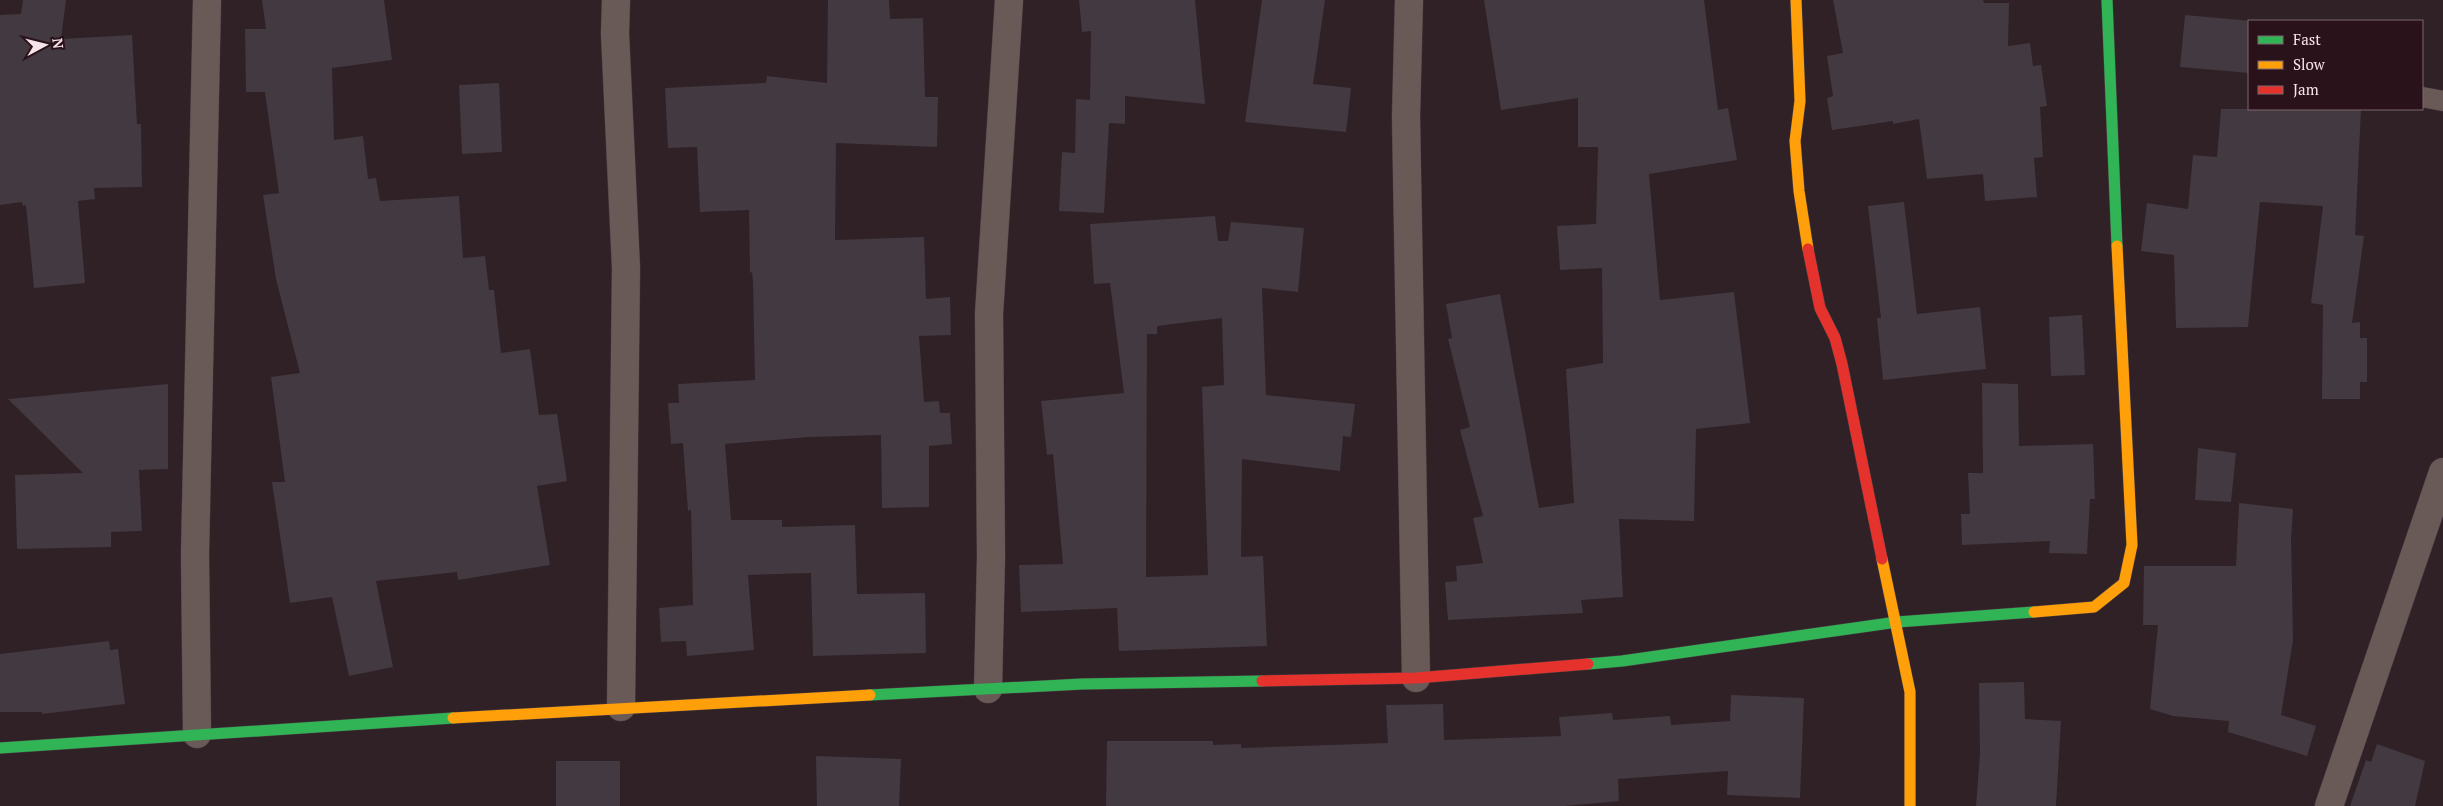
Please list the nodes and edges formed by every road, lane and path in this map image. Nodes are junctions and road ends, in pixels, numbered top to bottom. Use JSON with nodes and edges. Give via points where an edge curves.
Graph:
{"nodes":[{"id":1,"x":207,"y":0,"type":"edge"},
{"id":2,"x":616,"y":0,"type":"edge"},
{"id":3,"x":1009,"y":0,"type":"edge"},
{"id":4,"x":1409,"y":0,"type":"edge"},
{"id":5,"x":1796,"y":0,"type":"edge"},
{"id":6,"x":2107,"y":0,"type":"edge"},
{"id":7,"x":2423,"y":97,"type":"edge"},
{"id":8,"x":2443,"y":101,"type":"edge"},
{"id":9,"x":2443,"y":472,"type":"edge"},
{"id":10,"x":1897,"y":622,"type":"junction"},
{"id":11,"x":1416,"y":678,"type":"junction"},
{"id":12,"x":988,"y":689,"type":"junction"},
{"id":13,"x":621,"y":707,"type":"junction"},
{"id":14,"x":197,"y":734,"type":"junction"},
{"id":15,"x":0,"y":748,"type":"edge"},
{"id":16,"x":1910,"y":806,"type":"edge"},
{"id":17,"x":2329,"y":806,"type":"edge"}],
"edges":[{"from":1,"to":14,"type":"street","via":[[195,554]]},
{"from":2,"to":13,"type":"street","via":[[626,268]]},
{"from":3,"to":12,"type":"street","via":[[988,314],[991,556]]},
{"from":4,"to":11,"type":"street","via":[[1406,117]]},
{"from":5,"to":10,"type":"street","via":[[1800,101],[1795,141],[1813,282],[1842,364]]},
{"from":6,"to":10,"type":"street","via":[[2132,545],[2124,583],[2094,607]]},
{"from":7,"to":8,"type":"lane"},
{"from":9,"to":17,"type":"street"},
{"from":10,"to":11,"type":"street","via":[[1622,662]]},
{"from":10,"to":16,"type":"street","via":[[1910,692]]},
{"from":11,"to":12,"type":"street","via":[[1082,684]]},
{"from":12,"to":13,"type":"street"},
{"from":13,"to":14,"type":"street"},
{"from":14,"to":15,"type":"street"}]}
